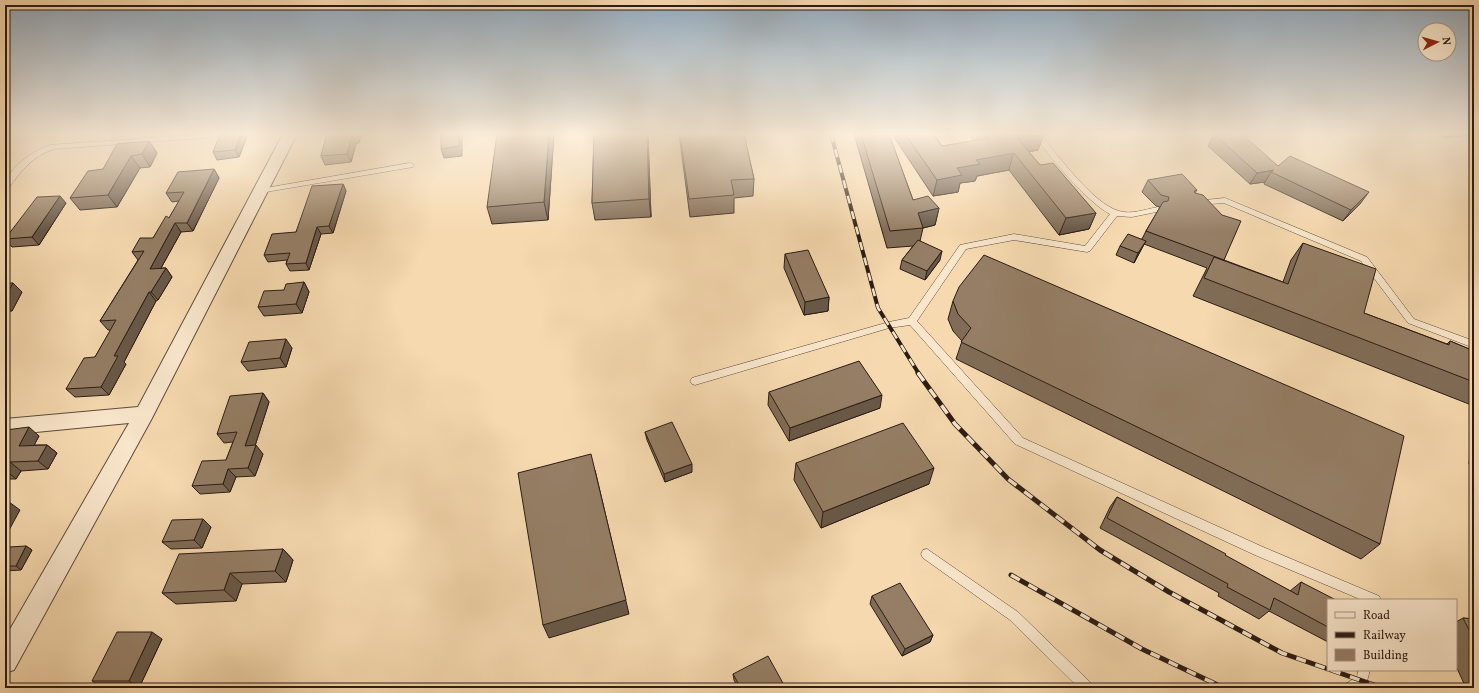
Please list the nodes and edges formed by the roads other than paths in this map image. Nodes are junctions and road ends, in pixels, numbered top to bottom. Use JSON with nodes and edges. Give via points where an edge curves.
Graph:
{"nodes":[{"id":1,"x":22,"y":166,"type":"edge"},
{"id":2,"x":273,"y":166,"type":"edge"},
{"id":3,"x":402,"y":166,"type":"edge"},
{"id":4,"x":1066,"y":166,"type":"edge"},
{"id":5,"x":5,"y":187,"type":"edge"},
{"id":6,"x":260,"y":191,"type":"junction"},
{"id":7,"x":1194,"y":203,"type":"edge"},
{"id":8,"x":1158,"y":209,"type":"edge"},
{"id":9,"x":1115,"y":213,"type":"junction"},
{"id":10,"x":912,"y":321,"type":"junction"},
{"id":11,"x":1474,"y":345,"type":"edge"},
{"id":12,"x":695,"y":381,"type":"dead end"},
{"id":13,"x":144,"y":414,"type":"junction"},
{"id":14,"x":5,"y":427,"type":"edge"},
{"id":15,"x":927,"y":554,"type":"dead end"},
{"id":16,"x":1373,"y":599,"type":"edge"},
{"id":17,"x":5,"y":661,"type":"edge"},
{"id":18,"x":1364,"y":671,"type":"edge"},
{"id":19,"x":1088,"y":688,"type":"edge"},
{"id":20,"x":1349,"y":688,"type":"edge"}],
"edges":[{"from":1,"to":5,"type":"lane"},
{"from":2,"to":6,"type":"street"},
{"from":3,"to":6,"type":"lane"},
{"from":4,"to":9,"type":"lane","via":[[1100,205]]},
{"from":6,"to":13,"type":"street"},
{"from":7,"to":11,"type":"lane","via":[[1225,200],[1364,258],[1411,321]]},
{"from":8,"to":9,"type":"lane","via":[[1131,214]]},
{"from":9,"to":10,"type":"lane","via":[[1087,249],[1014,237],[963,247]]},
{"from":10,"to":12,"type":"lane","via":[[889,325]]},
{"from":10,"to":16,"type":"lane","via":[[1019,441],[1259,551]]},
{"from":13,"to":14,"type":"street"},
{"from":13,"to":17,"type":"street"},
{"from":15,"to":19,"type":"lane","via":[[1014,616]]},
{"from":18,"to":20,"type":"lane","via":[[1362,681]]}]}
